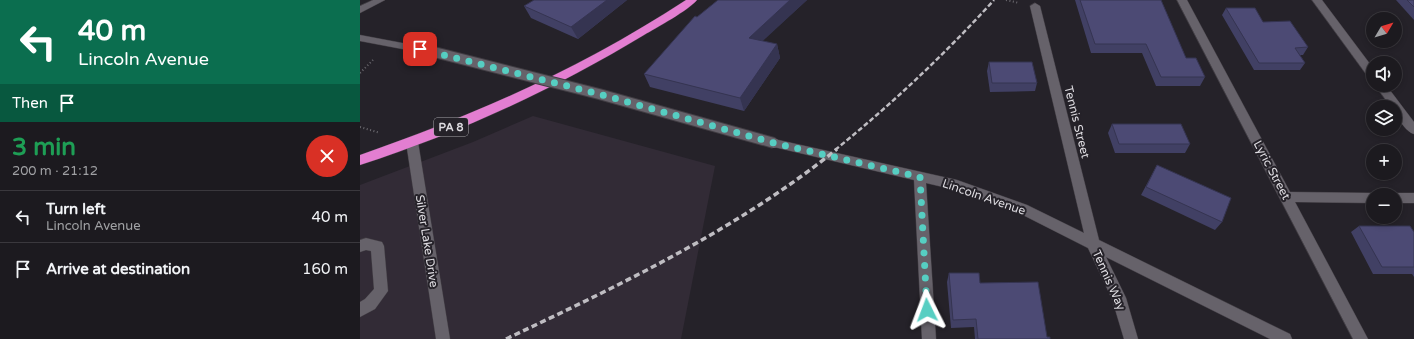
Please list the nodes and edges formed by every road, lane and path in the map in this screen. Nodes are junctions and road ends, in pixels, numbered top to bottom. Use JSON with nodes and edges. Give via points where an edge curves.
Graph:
{"nodes":[{"id":1,"x":380,"y":0,"type":"edge"},
{"id":2,"x":692,"y":0,"type":"edge"},
{"id":3,"x":1182,"y":0,"type":"edge"},
{"id":4,"x":1317,"y":0,"type":"edge"},
{"id":5,"x":1035,"y":6,"type":"dead end"},
{"id":6,"x":360,"y":10,"type":"edge"},
{"id":7,"x":360,"y":38,"type":"edge"},
{"id":8,"x":373,"y":60,"type":"dead end"},
{"id":9,"x":1366,"y":66,"type":"edge"},
{"id":10,"x":360,"y":74,"type":"edge"},
{"id":11,"x":1385,"y":92,"type":"edge"},
{"id":12,"x":1414,"y":130,"type":"edge"},
{"id":13,"x":412,"y":142,"type":"junction"},
{"id":14,"x":360,"y":160,"type":"edge"},
{"id":15,"x":920,"y":177,"type":"junction"},
{"id":16,"x":1286,"y":197,"type":"junction"},
{"id":17,"x":1366,"y":198,"type":"edge"},
{"id":18,"x":1402,"y":198,"type":"edge"},
{"id":19,"x":1414,"y":198,"type":"edge"},
{"id":20,"x":1093,"y":244,"type":"junction"},
{"id":21,"x":360,"y":246,"type":"edge"},
{"id":22,"x":360,"y":310,"type":"edge"},
{"id":23,"x":443,"y":339,"type":"edge"},
{"id":24,"x":928,"y":339,"type":"edge"},
{"id":25,"x":1131,"y":339,"type":"edge"},
{"id":26,"x":1285,"y":339,"type":"edge"},
{"id":27,"x":1361,"y":339,"type":"edge"}],
"edges":[{"from":1,"to":6,"type":"street"},
{"from":2,"to":13,"type":"highway","number":"PA 8","via":[[636,37],[559,80]]},
{"from":3,"to":16,"type":"street","name":"Lyric Street"},
{"from":4,"to":9,"type":"street"},
{"from":5,"to":20,"type":"street","name":"Tennis Street"},
{"from":7,"to":15,"type":"street","name":"Lincoln Avenue","bridge":true,"via":[[434,52],[599,94],[774,143]]},
{"from":8,"to":10,"type":"path"},
{"from":11,"to":12,"type":"street"},
{"from":13,"to":14,"type":"highway","number":"PA 8"},
{"from":13,"to":23,"type":"street","name":"Silver Lake Drive"},
{"from":15,"to":20,"type":"street","name":"Lincoln Avenue","via":[[957,184],[1023,209]]},
{"from":15,"to":24,"type":"street"},
{"from":16,"to":17,"type":"street"},
{"from":16,"to":27,"type":"street","name":"Lyric Street"},
{"from":18,"to":19,"type":"street"},
{"from":20,"to":25,"type":"street","name":"Tennis Way","via":[[1119,298]]},
{"from":20,"to":26,"type":"street","name":"Lincoln Avenue"},
{"from":21,"to":22,"type":"street","via":[[377,246],[381,291],[370,304]]}]}
